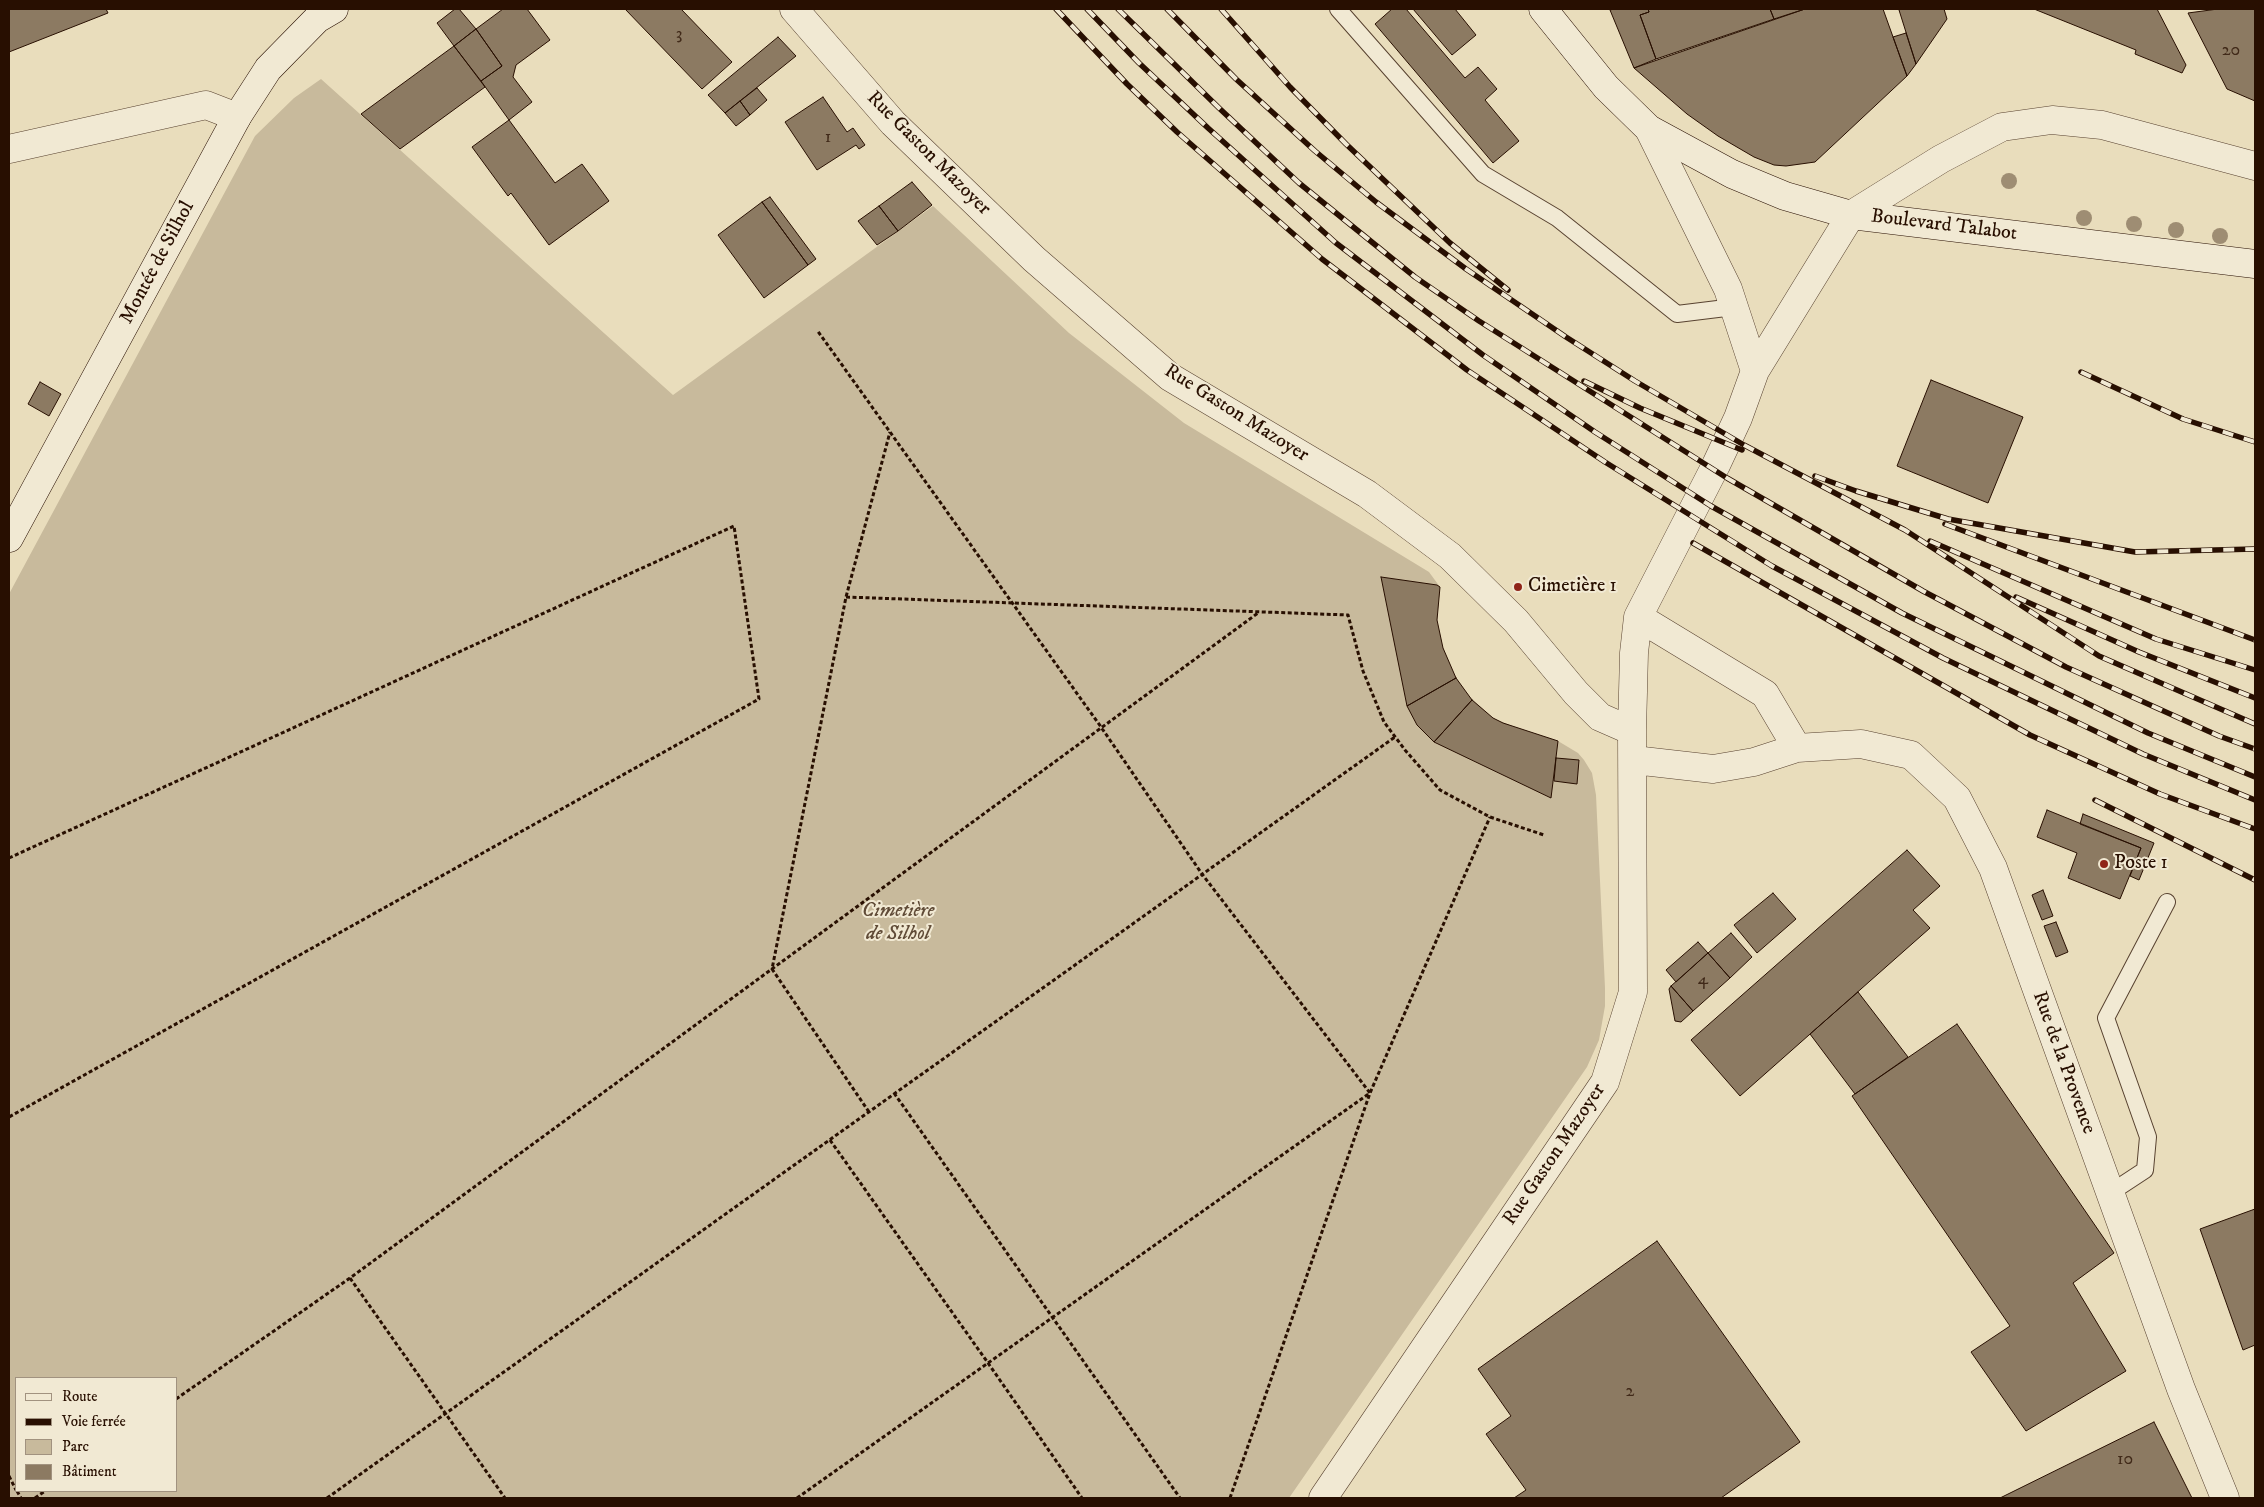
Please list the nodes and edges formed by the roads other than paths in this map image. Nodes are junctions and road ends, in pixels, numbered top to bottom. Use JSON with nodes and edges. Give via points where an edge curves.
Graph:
{"nodes":[{"id":1,"x":334,"y":9,"type":"edge"},
{"id":2,"x":794,"y":9,"type":"edge"},
{"id":3,"x":1338,"y":9,"type":"edge"},
{"id":4,"x":1543,"y":9,"type":"edge"},
{"id":5,"x":237,"y":117,"type":"junction"},
{"id":6,"x":1649,"y":128,"type":"junction"},
{"id":7,"x":9,"y":149,"type":"edge"},
{"id":8,"x":2255,"y":166,"type":"edge"},
{"id":9,"x":1851,"y":215,"type":"junction"},
{"id":10,"x":2255,"y":264,"type":"edge"},
{"id":11,"x":1734,"y":307,"type":"junction"},
{"id":12,"x":1755,"y":372,"type":"junction"},
{"id":13,"x":9,"y":538,"type":"edge"},
{"id":14,"x":1638,"y":618,"type":"junction"},
{"id":15,"x":1632,"y":731,"type":"junction"},
{"id":16,"x":1797,"y":748,"type":"junction"},
{"id":17,"x":1634,"y":760,"type":"junction"},
{"id":18,"x":2166,"y":902,"type":"dead end"},
{"id":19,"x":2110,"y":1193,"type":"junction"},
{"id":20,"x":1323,"y":1498,"type":"edge"},
{"id":21,"x":2225,"y":1498,"type":"edge"}],
"edges":[{"from":1,"to":5,"type":"street","name":"Montée de Silhol","via":[[317,19],[268,69]]},
{"from":2,"to":15,"type":"street","name":"Rue Gaston Mazoyer","via":[[900,130],[1034,258],[1163,371],[1367,494],[1450,556],[1516,621],[1600,718]]},
{"from":3,"to":11,"type":"lane","via":[[1483,174],[1557,218],[1677,314]]},
{"from":4,"to":6,"type":"street","name":"Boulevard Talabot","via":[[1606,88]]},
{"from":5,"to":7,"type":"street","via":[[206,105]]},
{"from":5,"to":13,"type":"street","name":"Montée de Silhol"},
{"from":6,"to":9,"type":"street","name":"Boulevard Talabot","via":[[1732,174],[1786,196]]},
{"from":6,"to":11,"type":"street","name":"Boulevard Talabot"},
{"from":8,"to":9,"type":"street","via":[[2102,125],[2052,120],[2002,127],[1941,159]]},
{"from":9,"to":10,"type":"street","name":"Boulevard Talabot"},
{"from":9,"to":12,"type":"street"},
{"from":11,"to":12,"type":"street","name":"Boulevard Talabot"},
{"from":12,"to":14,"type":"street","via":[[1716,465]]},
{"from":14,"to":15,"type":"street","name":"Rue Gaston Mazoyer"},
{"from":14,"to":16,"type":"street","via":[[1765,694]]},
{"from":15,"to":17,"type":"street","name":"Rue Gaston Mazoyer"},
{"from":16,"to":17,"type":"street","name":"Rue de la Provence","via":[[1754,762],[1713,769]]},
{"from":16,"to":19,"type":"street","name":"Rue de la Provence","via":[[1862,744],[1911,755],[1957,798],[1993,868]]},
{"from":17,"to":20,"type":"street","name":"Rue Gaston Mazoyer","via":[[1634,992],[1605,1082]]},
{"from":18,"to":19,"type":"lane","via":[[2106,1018],[2148,1137],[2145,1170]]},
{"from":19,"to":21,"type":"street","name":"Rue de la Provence","via":[[2181,1389]]}]}
